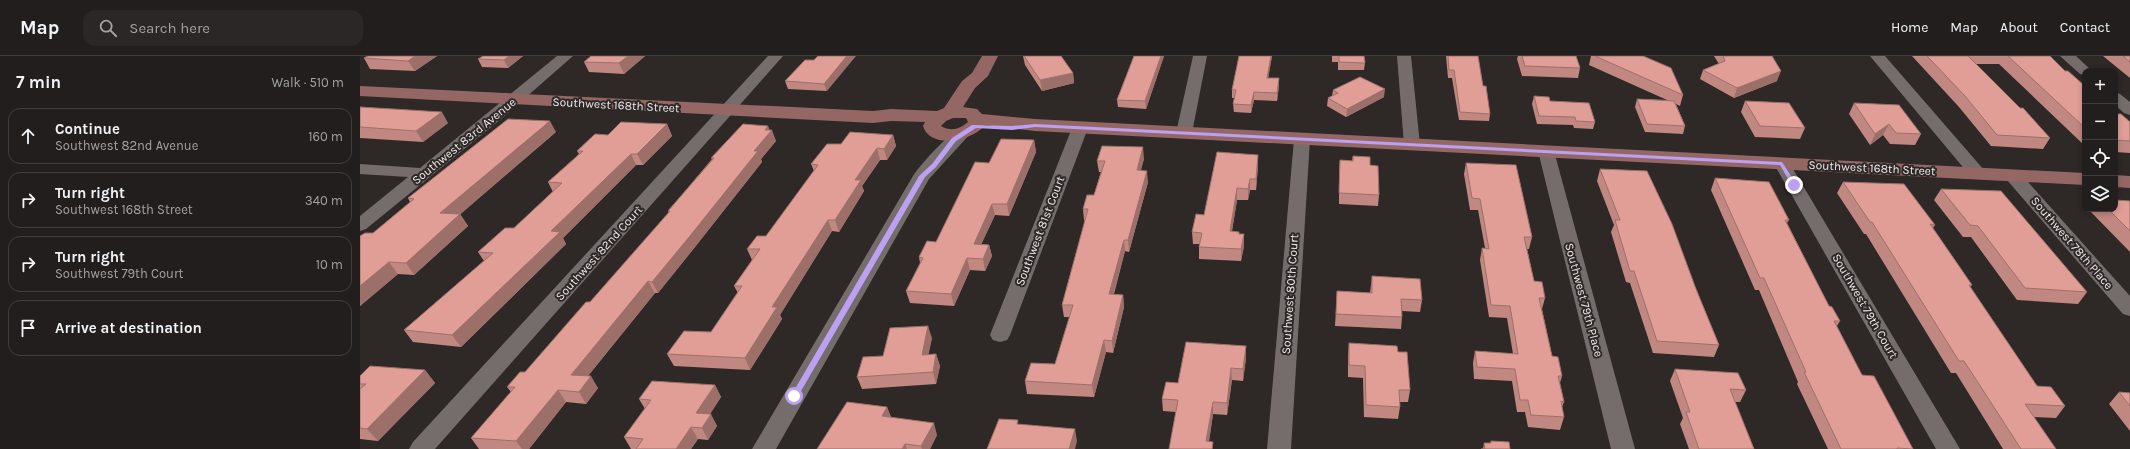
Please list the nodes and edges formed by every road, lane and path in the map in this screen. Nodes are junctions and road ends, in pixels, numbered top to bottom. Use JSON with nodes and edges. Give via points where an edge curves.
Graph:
{"nodes":[{"id":1,"x":566,"y":56,"type":"edge"},
{"id":2,"x":776,"y":56,"type":"edge"},
{"id":3,"x":990,"y":56,"type":"edge"},
{"id":4,"x":1200,"y":56,"type":"edge"},
{"id":5,"x":1404,"y":56,"type":"edge"},
{"id":6,"x":1877,"y":56,"type":"edge"},
{"id":7,"x":2067,"y":56,"type":"edge"},
{"id":8,"x":2082,"y":68,"type":"edge"},
{"id":9,"x":360,"y":92,"type":"edge"},
{"id":10,"x":514,"y":100,"type":"junction"},
{"id":11,"x":2118,"y":100,"type":"edge"},
{"id":12,"x":2130,"y":110,"type":"edge"},
{"id":13,"x":728,"y":111,"type":"junction"},
{"id":14,"x":955,"y":122,"type":"junction"},
{"id":15,"x":1080,"y":128,"type":"junction"},
{"id":16,"x":1184,"y":133,"type":"junction"},
{"id":17,"x":1302,"y":139,"type":"junction"},
{"id":18,"x":1412,"y":145,"type":"junction"},
{"id":19,"x":1546,"y":152,"type":"junction"},
{"id":20,"x":1782,"y":164,"type":"junction"},
{"id":21,"x":360,"y":169,"type":"edge"},
{"id":22,"x":425,"y":173,"type":"junction"},
{"id":23,"x":1978,"y":174,"type":"junction"},
{"id":24,"x":922,"y":176,"type":"junction"},
{"id":25,"x":2013,"y":176,"type":"junction"},
{"id":26,"x":2082,"y":180,"type":"edge"},
{"id":27,"x":2118,"y":181,"type":"edge"},
{"id":28,"x":2130,"y":182,"type":"edge"},
{"id":29,"x":360,"y":225,"type":"edge"},
{"id":30,"x":2130,"y":309,"type":"edge"},
{"id":31,"x":1000,"y":335,"type":"dead end"},
{"id":32,"x":421,"y":449,"type":"edge"},
{"id":33,"x":764,"y":449,"type":"edge"},
{"id":34,"x":1279,"y":449,"type":"edge"},
{"id":35,"x":1623,"y":449,"type":"edge"},
{"id":36,"x":1948,"y":449,"type":"edge"}],
"edges":[{"from":1,"to":10,"type":"street","name":"Southwest 83rd Avenue"},
{"from":2,"to":13,"type":"street","name":"Southwest 82nd Court"},
{"from":3,"to":14,"type":"street","via":[[979,76],[979,85]]},
{"from":4,"to":16,"type":"street"},
{"from":5,"to":18,"type":"street"},
{"from":6,"to":23,"type":"street"},
{"from":7,"to":8,"type":"street"},
{"from":9,"to":10,"type":"street","name":"Southwest 168th Street"},
{"from":10,"to":13,"type":"street","name":"Southwest 168th Street"},
{"from":10,"to":22,"type":"street","name":"Southwest 83rd Avenue"},
{"from":11,"to":12,"type":"street"},
{"from":13,"to":14,"type":"street","name":"Southwest 168th Street","via":[[873,117],[886,122]]},
{"from":13,"to":32,"type":"street","name":"Southwest 82nd Court"},
{"from":14,"to":15,"type":"street","name":"Southwest 168th Street","via":[[1012,128],[1035,125]]},
{"from":14,"to":24,"type":"street","via":[[934,144],[924,164]]},
{"from":14,"to":24,"type":"street","via":[[954,139],[934,166]]},
{"from":15,"to":16,"type":"street","name":"Southwest 168th Street"},
{"from":15,"to":31,"type":"street","name":"Southwest 81st Court"},
{"from":16,"to":17,"type":"street","name":"Southwest 168th Street"},
{"from":17,"to":18,"type":"street","name":"Southwest 168th Street"},
{"from":17,"to":34,"type":"street","name":"Southwest 80th Court"},
{"from":18,"to":19,"type":"street","name":"Southwest 168th Street"},
{"from":19,"to":20,"type":"street","name":"Southwest 168th Street"},
{"from":19,"to":35,"type":"street","name":"Southwest 79th Place"},
{"from":20,"to":23,"type":"street","name":"Southwest 168th Street"},
{"from":20,"to":36,"type":"street","name":"Southwest 79th Court"},
{"from":21,"to":22,"type":"street"},
{"from":22,"to":29,"type":"street","name":"Southwest 83rd Avenue"},
{"from":23,"to":25,"type":"street","name":"Southwest 168th Street"},
{"from":24,"to":33,"type":"street"},
{"from":25,"to":26,"type":"street","name":"Southwest 168th Street"},
{"from":25,"to":30,"type":"street","name":"Southwest 78th Place"},
{"from":27,"to":28,"type":"street"}]}
